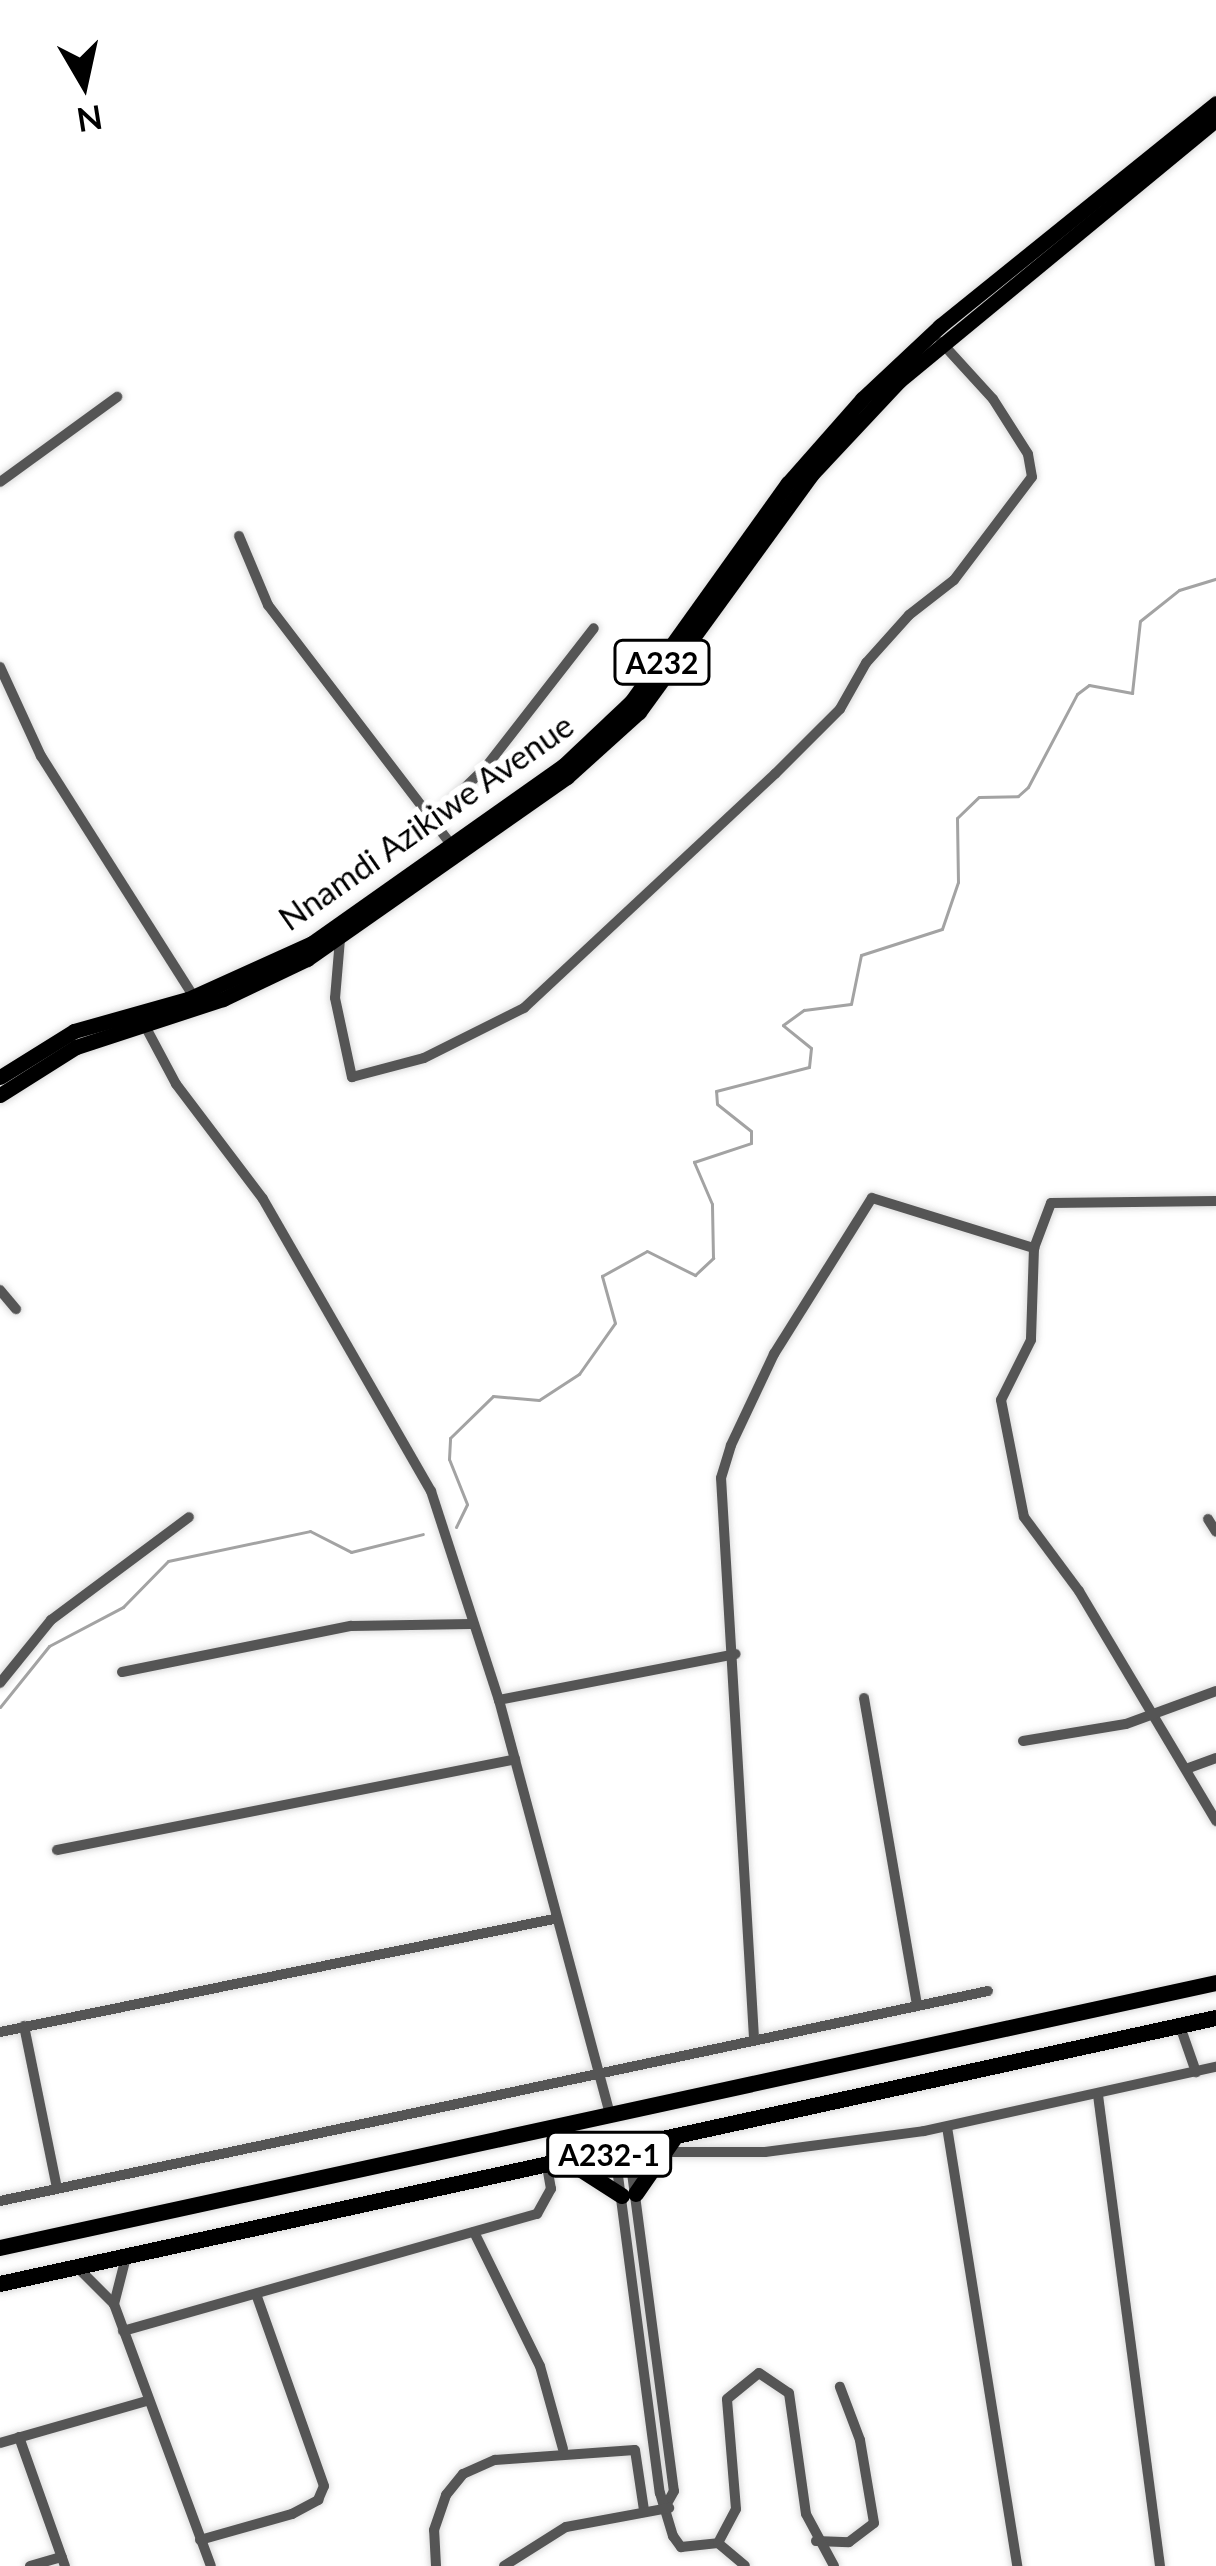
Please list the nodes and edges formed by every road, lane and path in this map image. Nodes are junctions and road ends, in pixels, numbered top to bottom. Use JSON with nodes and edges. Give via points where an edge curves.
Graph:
{"nodes":[{"id":1,"x":1216,"y":103,"type":"edge"},
{"id":2,"x":1216,"y":120,"type":"edge"},
{"id":3,"x":941,"y":342,"type":"junction"},
{"id":4,"x":118,"y":397,"type":"dead end"},
{"id":5,"x":0,"y":482,"type":"edge"},
{"id":6,"x":239,"y":536,"type":"dead end"},
{"id":7,"x":593,"y":628,"type":"dead end"},
{"id":8,"x":0,"y":667,"type":"edge"},
{"id":9,"x":430,"y":821,"type":"junction"},
{"id":10,"x":452,"y":846,"type":"junction"},
{"id":11,"x":340,"y":939,"type":"junction"},
{"id":12,"x":197,"y":1002,"type":"junction"},
{"id":13,"x":144,"y":1024,"type":"junction"},
{"id":14,"x":0,"y":1077,"type":"edge"},
{"id":15,"x":0,"y":1095,"type":"edge"},
{"id":16,"x":1216,"y":1201,"type":"edge"},
{"id":17,"x":1034,"y":1248,"type":"junction"},
{"id":18,"x":0,"y":1290,"type":"edge"},
{"id":19,"x":16,"y":1309,"type":"dead end"},
{"id":20,"x":189,"y":1517,"type":"dead end"},
{"id":21,"x":1208,"y":1519,"type":"dead end"},
{"id":22,"x":1216,"y":1532,"type":"edge"},
{"id":23,"x":472,"y":1624,"type":"junction"},
{"id":24,"x":736,"y":1654,"type":"junction"},
{"id":25,"x":122,"y":1672,"type":"dead end"},
{"id":26,"x":0,"y":1683,"type":"edge"},
{"id":27,"x":1216,"y":1690,"type":"edge"},
{"id":28,"x":864,"y":1698,"type":"dead end"},
{"id":29,"x":499,"y":1700,"type":"junction"},
{"id":30,"x":1155,"y":1716,"type":"junction"},
{"id":31,"x":1023,"y":1741,"type":"dead end"},
{"id":32,"x":1216,"y":1758,"type":"edge"},
{"id":33,"x":515,"y":1759,"type":"junction"},
{"id":34,"x":1186,"y":1769,"type":"junction"},
{"id":35,"x":1216,"y":1821,"type":"edge"},
{"id":36,"x":57,"y":1850,"type":"dead end"},
{"id":37,"x":554,"y":1918,"type":"junction"},
{"id":38,"x":1216,"y":1983,"type":"edge"},
{"id":39,"x":988,"y":1991,"type":"dead end"},
{"id":40,"x":917,"y":2005,"type":"junction"},
{"id":41,"x":1216,"y":2018,"type":"edge"},
{"id":42,"x":24,"y":2026,"type":"junction"},
{"id":43,"x":1180,"y":2026,"type":"junction"},
{"id":44,"x":0,"y":2032,"type":"edge"},
{"id":45,"x":754,"y":2038,"type":"junction"},
{"id":46,"x":1216,"y":2067,"type":"edge"},
{"id":47,"x":597,"y":2072,"type":"junction"},
{"id":48,"x":1196,"y":2072,"type":"junction"},
{"id":49,"x":1098,"y":2095,"type":"junction"},
{"id":50,"x":610,"y":2114,"type":"junction"},
{"id":51,"x":947,"y":2127,"type":"junction"},
{"id":52,"x":668,"y":2145,"type":"junction"},
{"id":53,"x":622,"y":2151,"type":"junction"},
{"id":54,"x":569,"y":2162,"type":"junction"},
{"id":55,"x":547,"y":2166,"type":"junction"},
{"id":56,"x":57,"y":2188,"type":"junction"},
{"id":57,"x":629,"y":2195,"type":"junction"},
{"id":58,"x":0,"y":2200,"type":"edge"},
{"id":59,"x":474,"y":2232,"type":"junction"},
{"id":60,"x":0,"y":2248,"type":"edge"},
{"id":61,"x":126,"y":2258,"type":"junction"},
{"id":62,"x":78,"y":2268,"type":"junction"},
{"id":63,"x":0,"y":2284,"type":"edge"},
{"id":64,"x":256,"y":2294,"type":"junction"},
{"id":65,"x":114,"y":2304,"type":"junction"},
{"id":66,"x":122,"y":2331,"type":"junction"},
{"id":67,"x":840,"y":2386,"type":"dead end"},
{"id":68,"x":146,"y":2401,"type":"junction"},
{"id":69,"x":19,"y":2437,"type":"junction"},
{"id":70,"x":0,"y":2443,"type":"edge"},
{"id":71,"x":562,"y":2449,"type":"junction"},
{"id":72,"x":669,"y":2505,"type":"junction"},
{"id":73,"x":644,"y":2510,"type":"junction"},
{"id":74,"x":200,"y":2540,"type":"junction"},
{"id":75,"x":816,"y":2541,"type":"junction"},
{"id":76,"x":718,"y":2543,"type":"junction"},
{"id":77,"x":63,"y":2562,"type":"edge"},
{"id":78,"x":30,"y":2566,"type":"edge"},
{"id":79,"x":211,"y":2566,"type":"edge"},
{"id":80,"x":436,"y":2566,"type":"edge"},
{"id":81,"x":504,"y":2566,"type":"edge"},
{"id":82,"x":745,"y":2566,"type":"edge"},
{"id":83,"x":834,"y":2566,"type":"edge"},
{"id":84,"x":1017,"y":2566,"type":"edge"},
{"id":85,"x":1160,"y":2566,"type":"edge"}],
"edges":[{"from":1,"to":10,"type":"main road","name":"Nnamdi Azikiwe Avenue","number":"A232","via":[[862,399],[788,483],[614,722]]},
{"from":2,"to":3,"type":"main road","name":"Nnamdi Azikiwe Avenue","number":"A232"},
{"from":3,"to":11,"type":"main road","name":"Nnamdi Azikiwe Avenue","number":"A232","via":[[812,475],[622,730]]},
{"from":3,"to":11,"type":"street","via":[[993,399],[1028,454],[1032,477],[954,580],[909,615],[808,742],[524,1008],[424,1058],[352,1077],[334,998]]},
{"from":4,"to":5,"type":"street"},
{"from":6,"to":9,"type":"street","via":[[268,605]]},
{"from":7,"to":9,"type":"street","via":[[485,768]]},
{"from":8,"to":12,"type":"street","via":[[41,756]]},
{"from":9,"to":10,"type":"street"},
{"from":10,"to":12,"type":"main road","name":"Nnamdi Azikiwe Avenue","number":"A232","via":[[312,943]]},
{"from":11,"to":12,"type":"main road","name":"Nnamdi Azikiwe Avenue","number":"A232"},
{"from":12,"to":13,"type":"main road","name":"Nnamdi Azikiwe Avenue","number":"A232"},
{"from":12,"to":14,"type":"main road","name":"Nnamdi Azikiwe Avenue","number":"A232","via":[[74,1031]]},
{"from":13,"to":15,"type":"main road","name":"Nnamdi Azikiwe Avenue","number":"A232","via":[[76,1047]]},
{"from":13,"to":23,"type":"street","via":[[176,1084],[263,1199],[414,1456]]},
{"from":16,"to":17,"type":"street","via":[[1052,1203]]},
{"from":17,"to":24,"type":"street","via":[[887,1199],[872,1198],[861,1210],[774,1354],[721,1478]]},
{"from":17,"to":30,"type":"street","via":[[1031,1340],[1001,1400],[1024,1517]]},
{"from":18,"to":19,"type":"street"},
{"from":20,"to":26,"type":"street","via":[[50,1620]]},
{"from":21,"to":22,"type":"street"},
{"from":23,"to":25,"type":"street","via":[[351,1627]]},
{"from":23,"to":29,"type":"street"},
{"from":24,"to":29,"type":"street"},
{"from":24,"to":45,"type":"street"},
{"from":27,"to":30,"type":"street"},
{"from":28,"to":40,"type":"street"},
{"from":29,"to":33,"type":"street"},
{"from":30,"to":31,"type":"street"},
{"from":30,"to":34,"type":"street"},
{"from":32,"to":34,"type":"street"},
{"from":33,"to":36,"type":"street"},
{"from":33,"to":37,"type":"street"},
{"from":34,"to":35,"type":"street"},
{"from":37,"to":42,"type":"street"},
{"from":37,"to":47,"type":"street"},
{"from":38,"to":50,"type":"highway","number":"A232-1"},
{"from":39,"to":40,"type":"street"},
{"from":40,"to":45,"type":"street"},
{"from":41,"to":43,"type":"highway","number":"A232-1"},
{"from":42,"to":44,"type":"street"},
{"from":42,"to":56,"type":"street"},
{"from":43,"to":48,"type":"street"},
{"from":43,"to":52,"type":"highway","number":"A232-1"},
{"from":45,"to":47,"type":"street"},
{"from":46,"to":48,"type":"street"},
{"from":47,"to":50,"type":"street"},
{"from":47,"to":56,"type":"street"},
{"from":48,"to":49,"type":"street"},
{"from":49,"to":51,"type":"street"},
{"from":49,"to":85,"type":"street"},
{"from":50,"to":60,"type":"highway","number":"A232-1"},
{"from":51,"to":52,"type":"street","via":[[765,2152]]},
{"from":51,"to":84,"type":"street"},
{"from":52,"to":53,"type":"highway","number":"A232-1"},
{"from":52,"to":57,"type":"highway"},
{"from":53,"to":54,"type":"highway","number":"A232-1"},
{"from":53,"to":57,"type":"street"},
{"from":54,"to":55,"type":"highway","number":"A232-1"},
{"from":54,"to":57,"type":"highway"},
{"from":55,"to":59,"type":"street","via":[[550,2189],[537,2214]]},
{"from":55,"to":61,"type":"highway","number":"A232-1"},
{"from":56,"to":58,"type":"street"},
{"from":57,"to":72,"type":"street","via":[[674,2491]]},
{"from":59,"to":64,"type":"street"},
{"from":59,"to":71,"type":"street","via":[[540,2366]]},
{"from":61,"to":62,"type":"highway","number":"A232-1"},
{"from":61,"to":65,"type":"street"},
{"from":62,"to":63,"type":"highway","number":"A232-1"},
{"from":62,"to":65,"type":"street"},
{"from":64,"to":66,"type":"street"},
{"from":64,"to":74,"type":"street","via":[[324,2486],[318,2500],[292,2514]]},
{"from":65,"to":66,"type":"street"},
{"from":66,"to":68,"type":"street"},
{"from":67,"to":75,"type":"street","via":[[874,2523],[849,2542]]},
{"from":68,"to":69,"type":"street"},
{"from":68,"to":74,"type":"street"},
{"from":69,"to":70,"type":"street"},
{"from":69,"to":77,"type":"street"},
{"from":71,"to":73,"type":"street","via":[[635,2450]]},
{"from":71,"to":80,"type":"street","via":[[463,2474],[439,2509]]},
{"from":72,"to":73,"type":"street"},
{"from":72,"to":76,"type":"street","via":[[676,2544]]},
{"from":73,"to":81,"type":"street","via":[[547,2535]]},
{"from":74,"to":79,"type":"street"},
{"from":75,"to":76,"type":"street","via":[[789,2393],[759,2373],[728,2399],[736,2509]]},
{"from":75,"to":83,"type":"street"},
{"from":76,"to":82,"type":"street"},
{"from":77,"to":78,"type":"street"}]}
